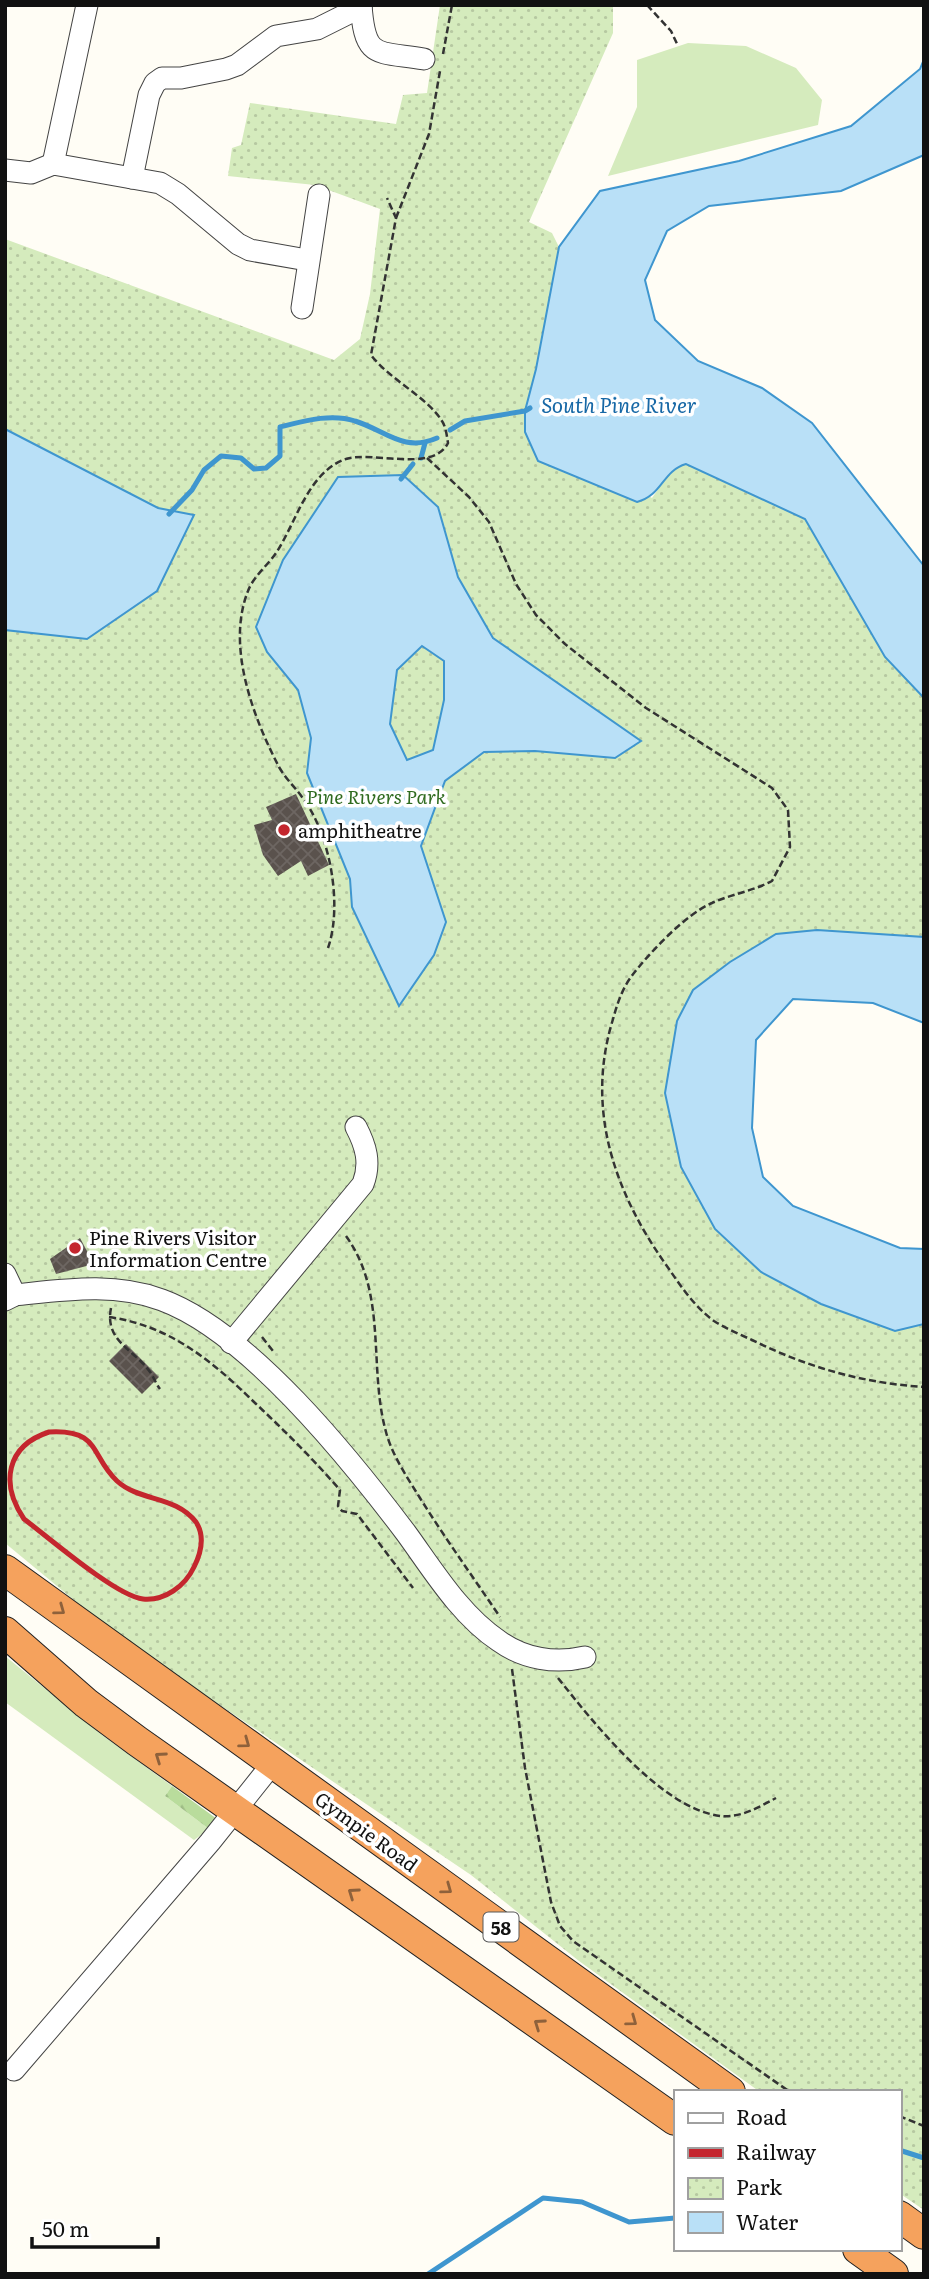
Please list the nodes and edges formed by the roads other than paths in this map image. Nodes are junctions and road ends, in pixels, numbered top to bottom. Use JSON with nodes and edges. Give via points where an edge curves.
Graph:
{"nodes":[{"id":1,"x":87,"y":5,"type":"edge"},
{"id":2,"x":361,"y":6,"type":"edge"},
{"id":3,"x":436,"y":62,"type":"road end"},
{"id":4,"x":53,"y":164,"type":"junction"},
{"id":5,"x":5,"y":170,"type":"edge"},
{"id":6,"x":132,"y":178,"type":"junction"},
{"id":7,"x":318,"y":195,"type":"dead end"},
{"id":8,"x":307,"y":260,"type":"junction"},
{"id":9,"x":302,"y":308,"type":"dead end"},
{"id":10,"x":356,"y":1127,"type":"dead end"},
{"id":11,"x":5,"y":1274,"type":"edge"},
{"id":12,"x":10,"y":1297,"type":"edge"},
{"id":13,"x":231,"y":1343,"type":"junction"},
{"id":14,"x":5,"y":1570,"type":"edge"},
{"id":15,"x":5,"y":1632,"type":"edge"},
{"id":16,"x":585,"y":1657,"type":"dead end"},
{"id":17,"x":272,"y":1763,"type":"junction"},
{"id":18,"x":236,"y":1811,"type":"junction"},
{"id":19,"x":14,"y":2070,"type":"dead end"},
{"id":20,"x":727,"y":2090,"type":"edge"},
{"id":21,"x":674,"y":2119,"type":"edge"},
{"id":22,"x":901,"y":2217,"type":"edge"},
{"id":23,"x":924,"y":2234,"type":"edge"},
{"id":24,"x":861,"y":2251,"type":"edge"},
{"id":25,"x":893,"y":2274,"type":"edge"}],
"edges":[{"from":1,"to":4,"type":"street"},
{"from":2,"to":3,"type":"street","via":[[365,40],[372,47]]},
{"from":2,"to":6,"type":"street","via":[[317,29],[276,36],[237,65],[155,83]]},
{"from":4,"to":5,"type":"street","via":[[31,173]]},
{"from":4,"to":6,"type":"street"},
{"from":6,"to":8,"type":"street","via":[[160,183],[250,250]]},
{"from":7,"to":8,"type":"street"},
{"from":8,"to":9,"type":"street"},
{"from":10,"to":13,"type":"street","via":[[368,1156],[368,1172],[357,1194]]},
{"from":11,"to":12,"type":"street"},
{"from":12,"to":13,"type":"street","via":[[72,1289],[136,1292],[192,1313]]},
{"from":13,"to":16,"type":"street","via":[[345,1454],[483,1630],[544,1660]]},
{"from":14,"to":17,"type":"highway","name":"Gympie Road","number":"58","one_way":true},
{"from":18,"to":15,"type":"highway","one_way":true,"via":[[86,1703]]},
{"from":17,"to":18,"type":"street"},
{"from":17,"to":20,"type":"highway","name":"Gympie Road","number":"58","one_way":true},
{"from":18,"to":19,"type":"street"},
{"from":21,"to":18,"type":"highway","one_way":true},
{"from":22,"to":23,"type":"highway"},
{"from":24,"to":25,"type":"highway"}]}
